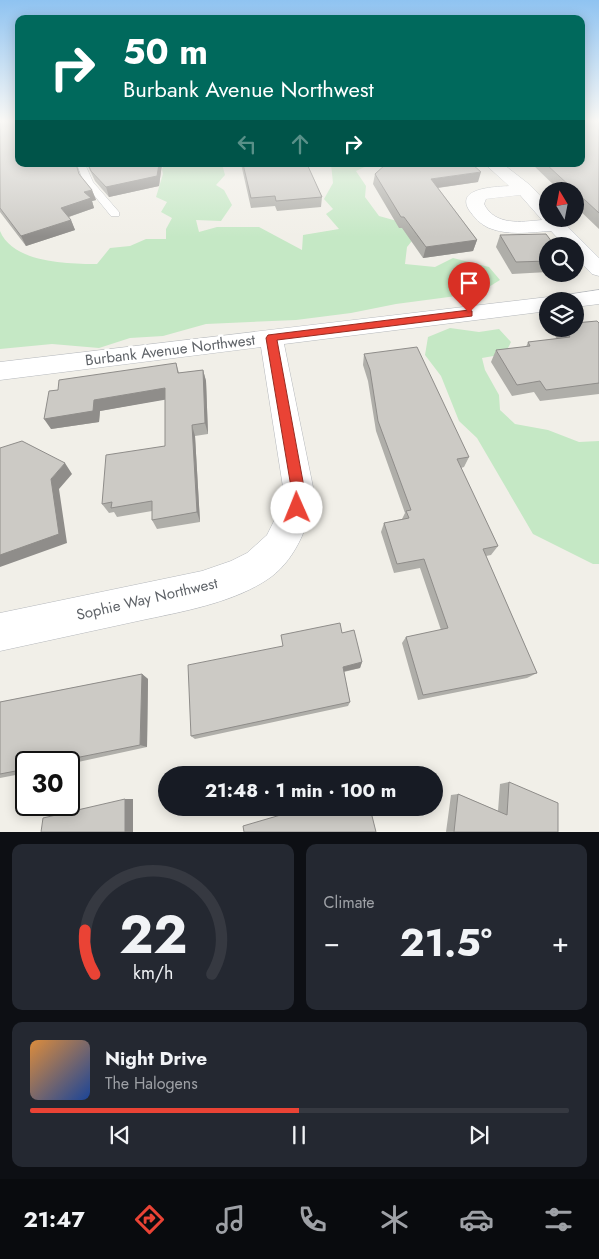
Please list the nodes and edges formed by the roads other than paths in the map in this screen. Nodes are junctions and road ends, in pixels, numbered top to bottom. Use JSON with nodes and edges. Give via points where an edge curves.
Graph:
{"nodes":[{"id":1,"x":82,"y":167,"type":"edge"},
{"id":2,"x":497,"y":167,"type":"edge"},
{"id":3,"x":524,"y":190,"type":"junction"},
{"id":4,"x":539,"y":207,"type":"edge"},
{"id":5,"x":115,"y":214,"type":"dead end"},
{"id":6,"x":539,"y":222,"type":"edge"},
{"id":7,"x":559,"y":228,"type":"edge"},
{"id":8,"x":599,"y":270,"type":"edge"},
{"id":9,"x":599,"y":297,"type":"edge"},
{"id":10,"x":584,"y":299,"type":"edge"},
{"id":11,"x":539,"y":305,"type":"edge"},
{"id":12,"x":271,"y":338,"type":"junction"},
{"id":13,"x":0,"y":371,"type":"edge"},
{"id":14,"x":0,"y":632,"type":"edge"}],
"edges":[{"from":1,"to":5,"type":"lane","via":[[89,184]]},
{"from":2,"to":3,"type":"street"},
{"from":3,"to":4,"type":"street"},
{"from":3,"to":6,"type":"street","via":[[481,194],[474,203],[485,219],[493,224],[506,227]]},
{"from":7,"to":8,"type":"street"},
{"from":9,"to":10,"type":"street"},
{"from":11,"to":12,"type":"street","name":"Burbank Avenue Northwest"},
{"from":12,"to":13,"type":"street","name":"Burbank Avenue Northwest"},
{"from":12,"to":14,"type":"street","name":"Sophie Way Northwest","via":[[298,487],[297,508],[279,546],[259,565],[202,589]]}]}
